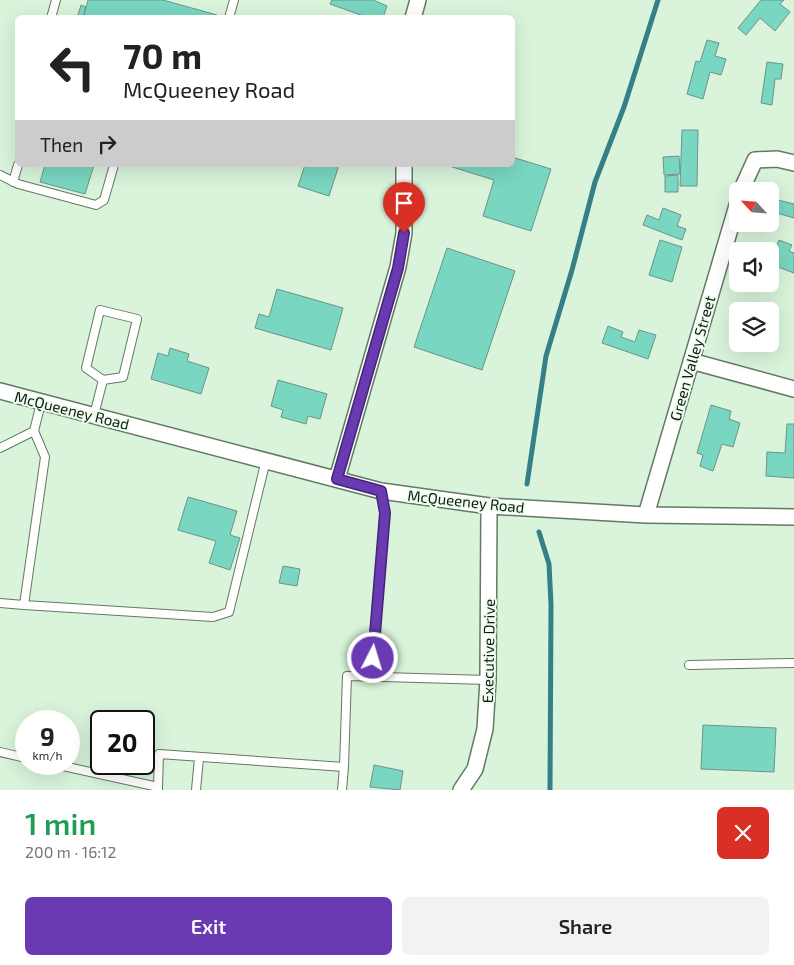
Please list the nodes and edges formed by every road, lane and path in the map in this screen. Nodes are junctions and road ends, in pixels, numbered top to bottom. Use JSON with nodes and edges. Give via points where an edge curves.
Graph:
{"nodes":[{"id":1,"x":56,"y":0,"type":"edge"},
{"id":2,"x":234,"y":0,"type":"edge"},
{"id":3,"x":418,"y":0,"type":"edge"},
{"id":4,"x":52,"y":15,"type":"edge"},
{"id":5,"x":230,"y":15,"type":"edge"},
{"id":6,"x":414,"y":15,"type":"edge"},
{"id":7,"x":794,"y":163,"type":"edge"},
{"id":8,"x":17,"y":167,"type":"edge"},
{"id":9,"x":113,"y":167,"type":"edge"},
{"id":10,"x":404,"y":167,"type":"edge"},
{"id":11,"x":0,"y":175,"type":"edge"},
{"id":12,"x":13,"y":182,"type":"junction"},
{"id":13,"x":745,"y":182,"type":"edge"},
{"id":14,"x":729,"y":232,"type":"edge"},
{"id":15,"x":691,"y":362,"type":"junction"},
{"id":16,"x":103,"y":380,"type":"junction"},
{"id":17,"x":794,"y":389,"type":"edge"},
{"id":18,"x":0,"y":391,"type":"edge"},
{"id":19,"x":41,"y":402,"type":"junction"},
{"id":20,"x":94,"y":415,"type":"junction"},
{"id":21,"x":34,"y":431,"type":"junction"},
{"id":22,"x":0,"y":448,"type":"edge"},
{"id":23,"x":266,"y":460,"type":"junction"},
{"id":24,"x":337,"y":479,"type":"junction"},
{"id":25,"x":381,"y":491,"type":"junction"},
{"id":26,"x":489,"y":506,"type":"junction"},
{"id":27,"x":646,"y":515,"type":"junction"},
{"id":28,"x":794,"y":517,"type":"edge"},
{"id":29,"x":0,"y":603,"type":"edge"},
{"id":30,"x":24,"y":605,"type":"junction"},
{"id":31,"x":794,"y":663,"type":"edge"},
{"id":32,"x":689,"y":665,"type":"dead end"},
{"id":33,"x":372,"y":676,"type":"junction"},
{"id":34,"x":488,"y":680,"type":"junction"},
{"id":35,"x":0,"y":752,"type":"edge"},
{"id":36,"x":15,"y":755,"type":"edge"},
{"id":37,"x":199,"y":758,"type":"junction"},
{"id":38,"x":344,"y":767,"type":"junction"},
{"id":39,"x":80,"y":770,"type":"edge"},
{"id":40,"x":158,"y":788,"type":"edge"},
{"id":41,"x":196,"y":790,"type":"edge"},
{"id":42,"x":342,"y":790,"type":"edge"},
{"id":43,"x":461,"y":790,"type":"edge"}],
"edges":[{"from":1,"to":4,"type":"lane"},
{"from":2,"to":5,"type":"lane"},
{"from":3,"to":6,"type":"street"},
{"from":7,"to":13,"type":"street","via":[[777,159],[756,160]]},
{"from":8,"to":12,"type":"lane"},
{"from":9,"to":12,"type":"lane","via":[[104,200],[96,205]]},
{"from":10,"to":24,"type":"street","via":[[404,226],[398,268]]},
{"from":11,"to":12,"type":"lane"},
{"from":14,"to":15,"type":"street","name":"Green Valley Street"},
{"from":15,"to":17,"type":"street"},
{"from":15,"to":27,"type":"street","name":"Green Valley Street"},
{"from":16,"to":16,"type":"lane","via":[[123,377],[137,319],[100,310],[86,368]]},
{"from":16,"to":20,"type":"lane"},
{"from":18,"to":19,"type":"street","name":"McQueeney Road"},
{"from":19,"to":20,"type":"street","name":"McQueeney Road"},
{"from":19,"to":21,"type":"lane"},
{"from":20,"to":23,"type":"street","name":"McQueeney Road"},
{"from":21,"to":22,"type":"lane"},
{"from":21,"to":30,"type":"lane","via":[[45,457]]},
{"from":23,"to":24,"type":"street","name":"McQueeney Road"},
{"from":23,"to":30,"type":"lane","via":[[229,612],[213,617]]},
{"from":24,"to":25,"type":"street","name":"McQueeney Road"},
{"from":25,"to":26,"type":"street","name":"McQueeney Road"},
{"from":25,"to":33,"type":"lane","via":[[385,513]]},
{"from":26,"to":27,"type":"street","name":"McQueeney Road"},
{"from":26,"to":34,"type":"street","name":"Executive Drive"},
{"from":27,"to":28,"type":"street","name":"McQueeney Road"},
{"from":29,"to":30,"type":"lane"},
{"from":31,"to":32,"type":"lane"},
{"from":33,"to":34,"type":"lane"},
{"from":33,"to":38,"type":"lane","via":[[346,676]]},
{"from":34,"to":43,"type":"street","name":"Executive Drive","via":[[486,729],[475,770]]},
{"from":35,"to":36,"type":"lane"},
{"from":37,"to":38,"type":"lane"},
{"from":37,"to":40,"type":"lane","via":[[159,754]]},
{"from":37,"to":41,"type":"lane"},
{"from":38,"to":42,"type":"lane"},
{"from":39,"to":40,"type":"lane"}]}
